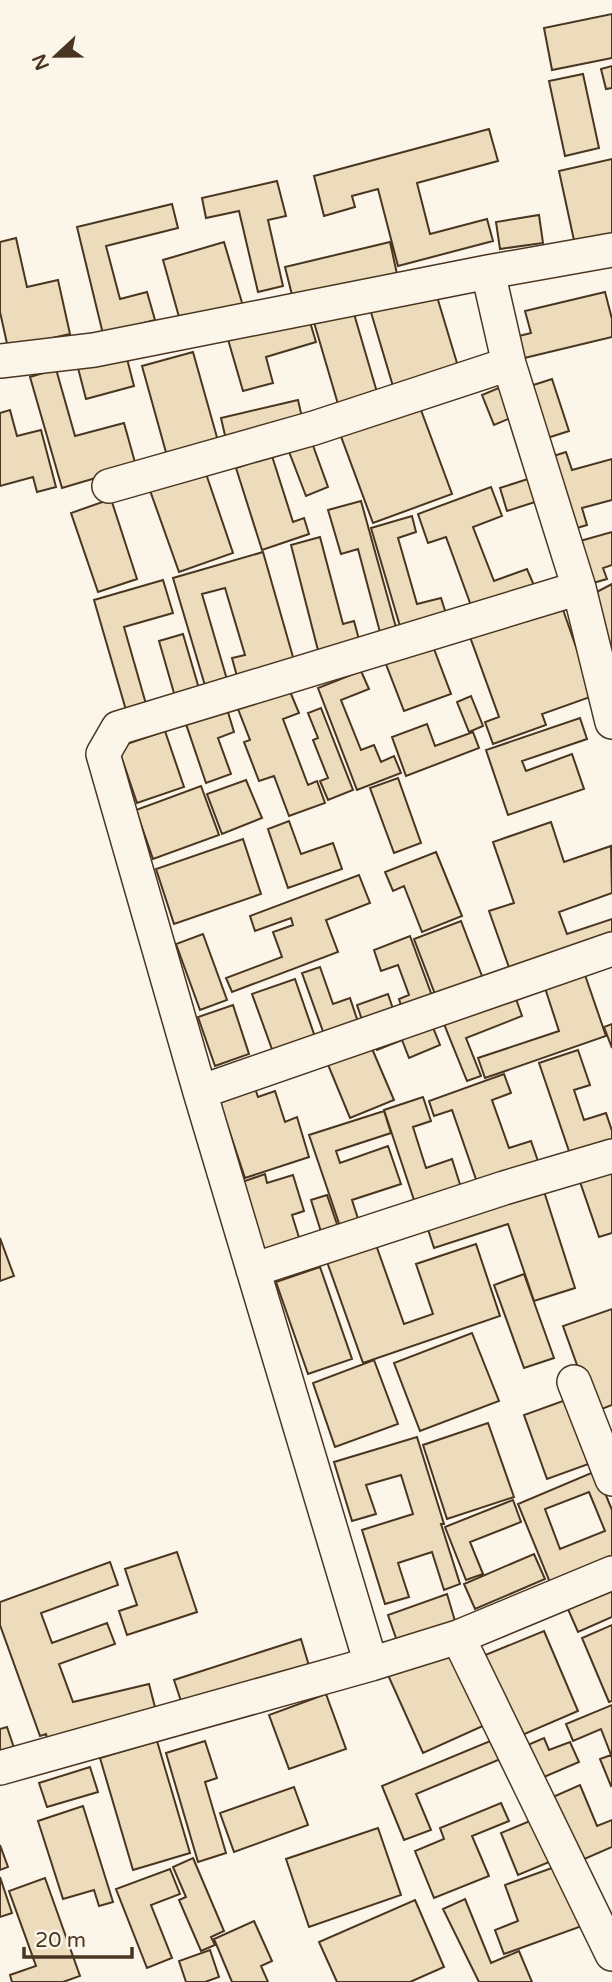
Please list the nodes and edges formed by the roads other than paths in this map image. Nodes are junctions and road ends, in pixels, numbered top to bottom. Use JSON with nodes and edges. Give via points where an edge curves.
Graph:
{"nodes":[{"id":1,"x":612,"y":250,"type":"edge"},
{"id":2,"x":488,"y":272,"type":"junction"},
{"id":3,"x":0,"y":362,"type":"edge"},
{"id":4,"x":509,"y":364,"type":"junction"},
{"id":5,"x":109,"y":486,"type":"dead end"},
{"id":6,"x":579,"y":588,"type":"junction"},
{"id":7,"x":612,"y":722,"type":"edge"},
{"id":8,"x":612,"y":949,"type":"edge"},
{"id":9,"x":200,"y":1092,"type":"junction"},
{"id":10,"x":612,"y":1156,"type":"edge"},
{"id":11,"x":253,"y":1270,"type":"junction"},
{"id":12,"x":574,"y":1382,"type":"dead end"},
{"id":13,"x":612,"y":1479,"type":"edge"},
{"id":14,"x":612,"y":1573,"type":"edge"},
{"id":15,"x":458,"y":1637,"type":"junction"},
{"id":16,"x":371,"y":1664,"type":"junction"},
{"id":17,"x":0,"y":1768,"type":"edge"},
{"id":18,"x":612,"y":1954,"type":"edge"}],
"edges":[{"from":1,"to":2,"type":"street"},
{"from":2,"to":3,"type":"street","via":[[94,350]]},
{"from":2,"to":4,"type":"street"},
{"from":4,"to":5,"type":"street","via":[[314,428]]},
{"from":4,"to":6,"type":"street"},
{"from":6,"to":7,"type":"street"},
{"from":6,"to":9,"type":"street","via":[[118,728],[103,754]]},
{"from":8,"to":9,"type":"street"},
{"from":9,"to":11,"type":"street"},
{"from":10,"to":11,"type":"street"},
{"from":11,"to":16,"type":"street"},
{"from":12,"to":13,"type":"street"},
{"from":14,"to":15,"type":"street"},
{"from":15,"to":16,"type":"street"},
{"from":15,"to":18,"type":"street"},
{"from":16,"to":17,"type":"street"}]}
